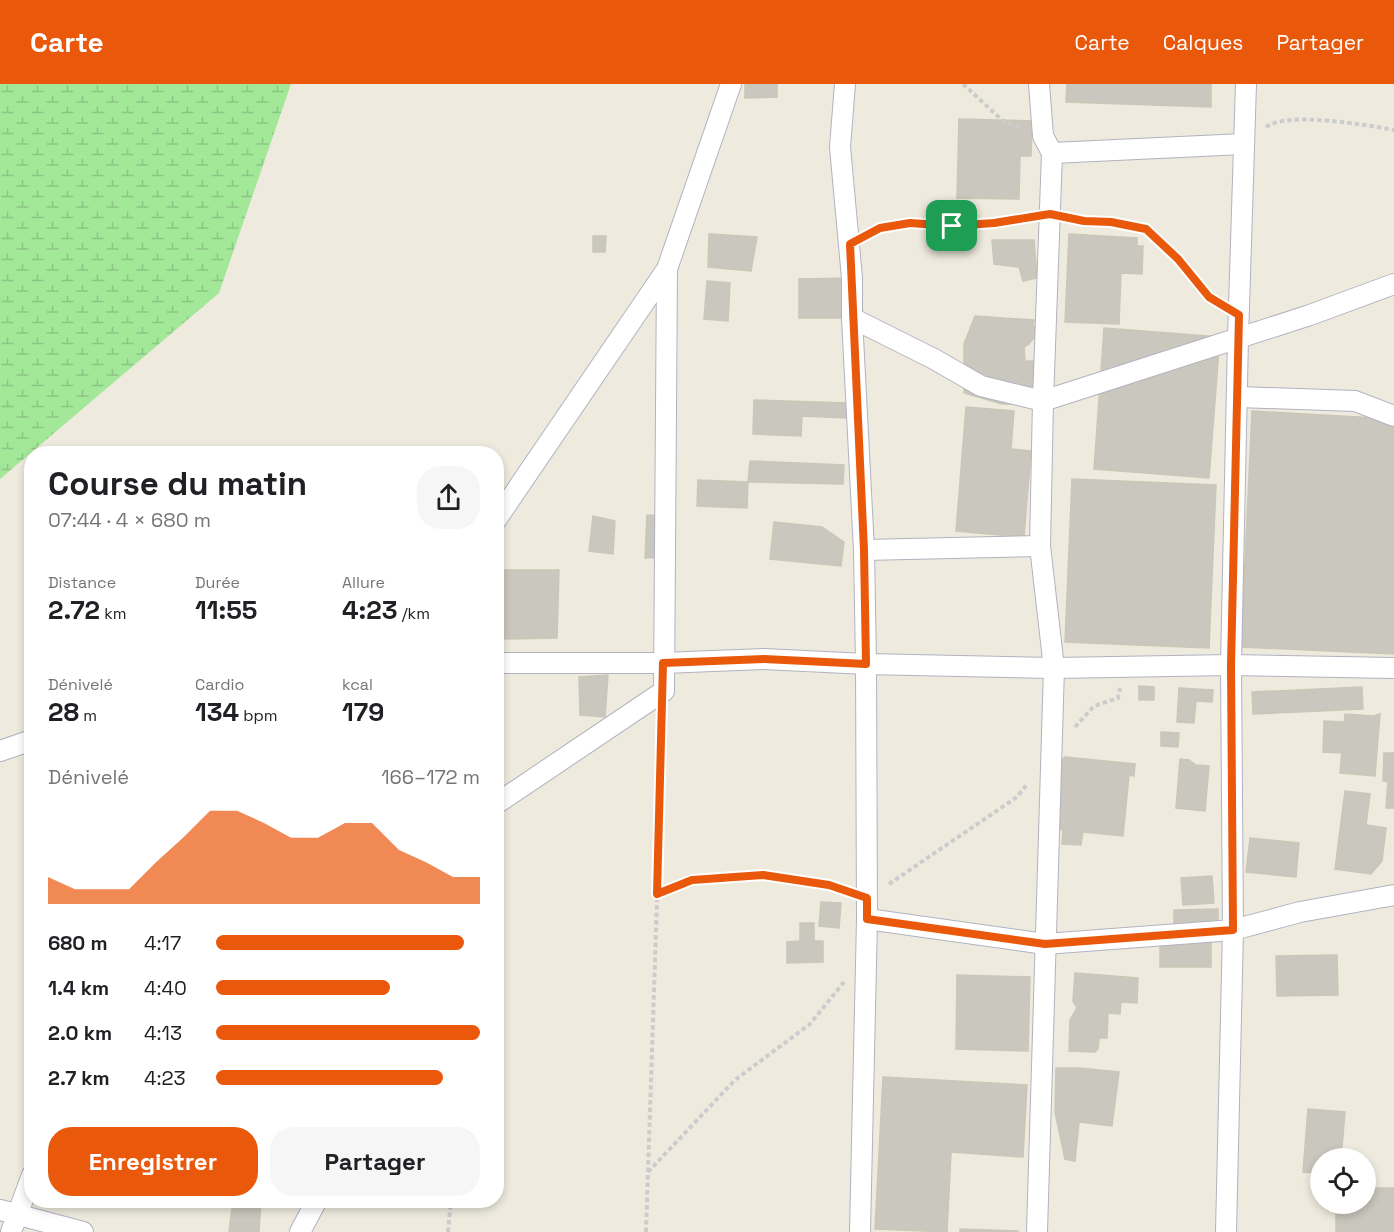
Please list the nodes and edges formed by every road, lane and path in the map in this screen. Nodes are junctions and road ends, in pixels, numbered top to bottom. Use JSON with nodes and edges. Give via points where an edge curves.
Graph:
{"nodes":[{"id":1,"x":731,"y":84,"type":"edge"},
{"id":2,"x":845,"y":84,"type":"edge"},
{"id":3,"x":963,"y":84,"type":"edge"},
{"id":4,"x":1039,"y":84,"type":"edge"},
{"id":5,"x":1246,"y":84,"type":"edge"},
{"id":6,"x":1394,"y":130,"type":"edge"},
{"id":7,"x":1244,"y":144,"type":"junction"},
{"id":8,"x":1048,"y":145,"type":"junction"},
{"id":9,"x":1050,"y":214,"type":"junction"},
{"id":10,"x":850,"y":244,"type":"junction"},
{"id":11,"x":667,"y":269,"type":"junction"},
{"id":12,"x":1394,"y":284,"type":"edge"},
{"id":13,"x":1239,"y":315,"type":"junction"},
{"id":14,"x":852,"y":318,"type":"junction"},
{"id":15,"x":1238,"y":338,"type":"junction"},
{"id":16,"x":1238,"y":397,"type":"junction"},
{"id":17,"x":1043,"y":400,"type":"junction"},
{"id":18,"x":1394,"y":416,"type":"edge"},
{"id":19,"x":504,"y":508,"type":"edge"},
{"id":20,"x":1040,"y":546,"type":"junction"},
{"id":21,"x":864,"y":550,"type":"junction"},
{"id":22,"x":504,"y":663,"type":"edge"},
{"id":23,"x":663,"y":663,"type":"junction"},
{"id":24,"x":866,"y":664,"type":"junction"},
{"id":25,"x":1231,"y":665,"type":"junction"},
{"id":26,"x":1124,"y":667,"type":"junction"},
{"id":27,"x":1054,"y":668,"type":"junction"},
{"id":28,"x":1394,"y":668,"type":"edge"},
{"id":29,"x":663,"y":691,"type":"junction"},
{"id":30,"x":24,"y":743,"type":"edge"},
{"id":31,"x":0,"y":751,"type":"edge"},
{"id":32,"x":1052,"y":753,"type":"junction"},
{"id":33,"x":504,"y":799,"type":"edge"},
{"id":34,"x":657,"y":894,"type":"junction"},
{"id":35,"x":1394,"y":895,"type":"edge"},
{"id":36,"x":867,"y":898,"type":"junction"},
{"id":37,"x":867,"y":919,"type":"junction"},
{"id":38,"x":1233,"y":930,"type":"junction"},
{"id":39,"x":1045,"y":944,"type":"junction"},
{"id":40,"x":849,"y":976,"type":"dead end"},
{"id":41,"x":647,"y":1172,"type":"junction"},
{"id":42,"x":24,"y":1190,"type":"edge"},
{"id":43,"x":313,"y":1208,"type":"edge"},
{"id":44,"x":450,"y":1208,"type":"edge"},
{"id":45,"x":9,"y":1219,"type":"edge"},
{"id":46,"x":83,"y":1232,"type":"edge"},
{"id":47,"x":300,"y":1232,"type":"edge"},
{"id":48,"x":448,"y":1232,"type":"edge"},
{"id":49,"x":645,"y":1232,"type":"edge"},
{"id":50,"x":860,"y":1232,"type":"edge"},
{"id":51,"x":1037,"y":1232,"type":"edge"},
{"id":52,"x":1226,"y":1232,"type":"edge"}],
"edges":[{"from":1,"to":11,"type":"street"},
{"from":2,"to":10,"type":"street","via":[[840,147]]},
{"from":3,"to":8,"type":"path","via":[[1002,120]]},
{"from":4,"to":8,"type":"street"},
{"from":5,"to":7,"type":"street"},
{"from":6,"to":7,"type":"path","via":[[1352,122],[1302,120],[1272,123]]},
{"from":7,"to":8,"type":"street"},
{"from":7,"to":13,"type":"street"},
{"from":8,"to":9,"type":"street"},
{"from":9,"to":10,"type":"path","via":[[952,226],[910,223],[880,228]]},
{"from":9,"to":13,"type":"path","via":[[1146,229],[1178,259],[1209,297]]},
{"from":9,"to":17,"type":"street"},
{"from":10,"to":14,"type":"street"},
{"from":11,"to":19,"type":"street"},
{"from":11,"to":23,"type":"street"},
{"from":12,"to":15,"type":"street"},
{"from":13,"to":15,"type":"street"},
{"from":14,"to":17,"type":"street","via":[[981,386]]},
{"from":14,"to":21,"type":"street"},
{"from":15,"to":16,"type":"street"},
{"from":15,"to":17,"type":"street"},
{"from":16,"to":18,"type":"street","via":[[1356,401]]},
{"from":16,"to":25,"type":"street"},
{"from":17,"to":20,"type":"street"},
{"from":20,"to":21,"type":"street"},
{"from":20,"to":27,"type":"street"},
{"from":21,"to":24,"type":"street"},
{"from":22,"to":23,"type":"street"},
{"from":23,"to":24,"type":"street","via":[[764,659]]},
{"from":23,"to":29,"type":"street"},
{"from":24,"to":27,"type":"street"},
{"from":24,"to":36,"type":"street"},
{"from":25,"to":26,"type":"street"},
{"from":25,"to":28,"type":"street"},
{"from":25,"to":38,"type":"street"},
{"from":26,"to":27,"type":"street"},
{"from":26,"to":32,"type":"path","via":[[1119,698],[1094,706]]},
{"from":27,"to":32,"type":"street"},
{"from":29,"to":33,"type":"street"},
{"from":29,"to":34,"type":"path"},
{"from":30,"to":31,"type":"street"},
{"from":32,"to":36,"type":"path","via":[[1017,797]]},
{"from":32,"to":39,"type":"street"},
{"from":34,"to":36,"type":"path","via":[[692,880],[763,875],[829,885]]},
{"from":34,"to":41,"type":"path"},
{"from":35,"to":38,"type":"street","via":[[1300,912]]},
{"from":36,"to":37,"type":"street"},
{"from":37,"to":39,"type":"street"},
{"from":37,"to":50,"type":"street"},
{"from":38,"to":39,"type":"street"},
{"from":38,"to":52,"type":"street"},
{"from":39,"to":51,"type":"street"},
{"from":40,"to":41,"type":"path","via":[[810,1023],[735,1080]]},
{"from":41,"to":49,"type":"path"},
{"from":42,"to":45,"type":"street"},
{"from":43,"to":47,"type":"street"},
{"from":44,"to":48,"type":"path"},
{"from":45,"to":46,"type":"street"}]}
